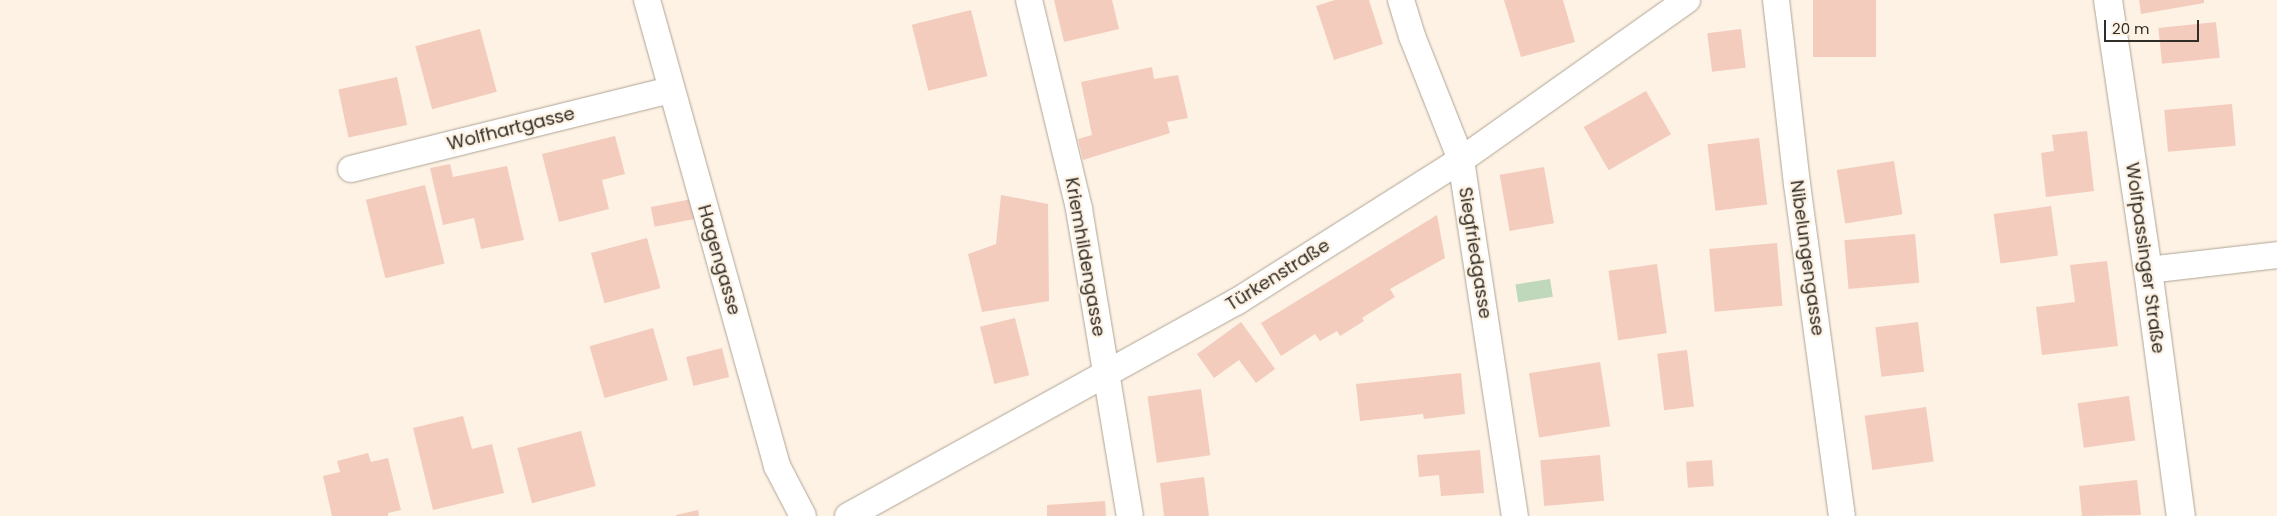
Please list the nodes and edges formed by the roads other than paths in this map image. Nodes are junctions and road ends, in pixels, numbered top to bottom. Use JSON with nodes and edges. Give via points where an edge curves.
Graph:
{"nodes":[{"id":1,"x":647,"y":0,"type":"edge"},
{"id":2,"x":1029,"y":0,"type":"edge"},
{"id":3,"x":1401,"y":0,"type":"edge"},
{"id":4,"x":1687,"y":0,"type":"edge"},
{"id":5,"x":1776,"y":0,"type":"edge"},
{"id":6,"x":2108,"y":0,"type":"edge"},
{"id":7,"x":671,"y":90,"type":"junction"},
{"id":8,"x":1461,"y":160,"type":"junction"},
{"id":9,"x":351,"y":169,"type":"dead end"},
{"id":10,"x":2277,"y":255,"type":"edge"},
{"id":11,"x":2148,"y":270,"type":"junction"},
{"id":12,"x":1106,"y":373,"type":"junction"},
{"id":13,"x":803,"y":516,"type":"edge"},
{"id":14,"x":848,"y":516,"type":"edge"},
{"id":15,"x":1130,"y":516,"type":"edge"},
{"id":16,"x":1515,"y":516,"type":"edge"},
{"id":17,"x":1842,"y":516,"type":"edge"},
{"id":18,"x":2181,"y":516,"type":"edge"}],
"edges":[{"from":1,"to":7,"type":"street","name":"Hagengasse"},
{"from":2,"to":12,"type":"street","name":"Kriemhildengasse","via":[[1079,209]]},
{"from":3,"to":8,"type":"street","name":"Siegfriedgasse"},
{"from":4,"to":8,"type":"street","name":"Türkenstraße"},
{"from":5,"to":17,"type":"street","name":"Nibelungengasse","via":[[1797,184]]},
{"from":6,"to":11,"type":"street","name":"Wolfpassinger Straße"},
{"from":7,"to":9,"type":"street","name":"Wolfhartgasse"},
{"from":7,"to":13,"type":"street","name":"Hagengasse","via":[[777,466]]},
{"from":8,"to":12,"type":"street","name":"Türkenstraße","via":[[1236,302]]},
{"from":8,"to":16,"type":"street","name":"Siegfriedgasse"},
{"from":10,"to":11,"type":"street"},
{"from":11,"to":18,"type":"street","name":"Wolfpassinger Straße"},
{"from":12,"to":14,"type":"street","name":"Türkenstraße"},
{"from":12,"to":15,"type":"street","name":"Kriemhildengasse"}]}
